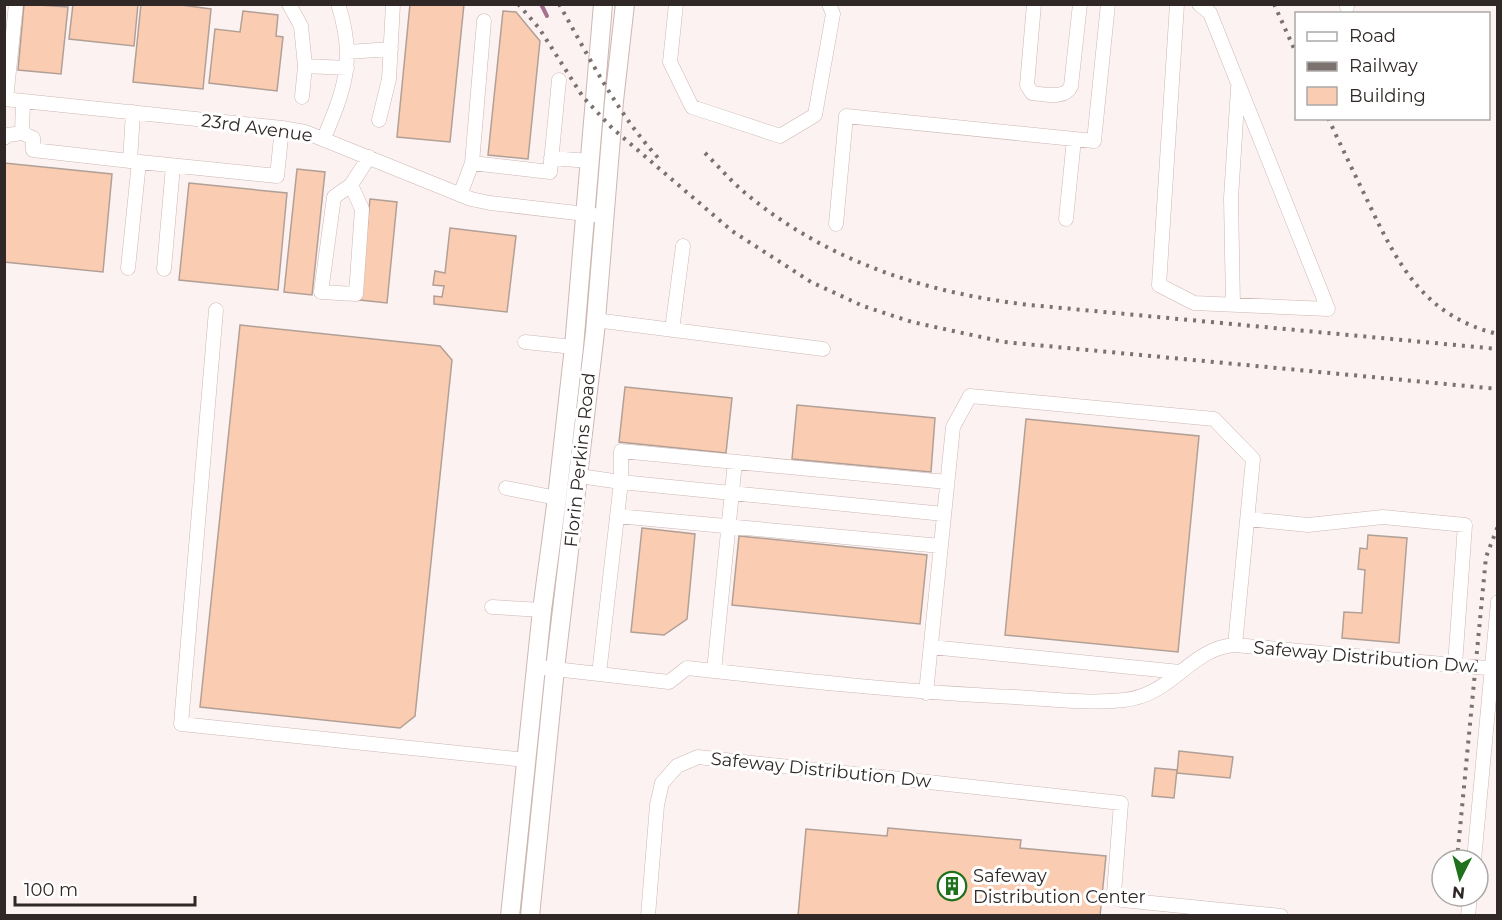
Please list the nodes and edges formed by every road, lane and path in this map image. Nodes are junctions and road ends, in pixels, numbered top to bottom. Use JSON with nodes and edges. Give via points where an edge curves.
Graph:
{"nodes":[{"id":1,"x":16,"y":4,"type":"edge"},
{"id":2,"x":289,"y":4,"type":"edge"},
{"id":3,"x":338,"y":4,"type":"edge"},
{"id":4,"x":393,"y":4,"type":"edge"},
{"id":5,"x":603,"y":4,"type":"edge"},
{"id":6,"x":625,"y":4,"type":"edge"},
{"id":7,"x":676,"y":4,"type":"edge"},
{"id":8,"x":829,"y":4,"type":"edge"},
{"id":9,"x":1034,"y":4,"type":"edge"},
{"id":10,"x":1080,"y":4,"type":"edge"},
{"id":11,"x":1108,"y":4,"type":"edge"},
{"id":12,"x":1177,"y":4,"type":"edge"},
{"id":13,"x":1199,"y":4,"type":"edge"},
{"id":14,"x":484,"y":21,"type":"dead end"},
{"id":15,"x":391,"y":49,"type":"junction"},
{"id":16,"x":348,"y":52,"type":"junction"},
{"id":17,"x":305,"y":66,"type":"junction"},
{"id":18,"x":347,"y":68,"type":"junction"},
{"id":19,"x":559,"y":80,"type":"dead end"},
{"id":20,"x":1238,"y":83,"type":"junction"},
{"id":21,"x":302,"y":97,"type":"dead end"},
{"id":22,"x":5,"y":99,"type":"edge"},
{"id":23,"x":23,"y":101,"type":"junction"},
{"id":24,"x":133,"y":112,"type":"junction"},
{"id":25,"x":379,"y":120,"type":"dead end"},
{"id":26,"x":282,"y":128,"type":"junction"},
{"id":27,"x":21,"y":133,"type":"junction"},
{"id":28,"x":4,"y":138,"type":"edge"},
{"id":29,"x":324,"y":138,"type":"junction"},
{"id":30,"x":1074,"y":139,"type":"junction"},
{"id":31,"x":369,"y":158,"type":"junction"},
{"id":32,"x":551,"y":158,"type":"junction"},
{"id":33,"x":590,"y":161,"type":"junction"},
{"id":34,"x":135,"y":162,"type":"junction"},
{"id":35,"x":472,"y":163,"type":"junction"},
{"id":36,"x":173,"y":166,"type":"junction"},
{"id":37,"x":351,"y":186,"type":"junction"},
{"id":38,"x":460,"y":195,"type":"junction"},
{"id":39,"x":586,"y":215,"type":"junction"},
{"id":40,"x":605,"y":217,"type":"junction"},
{"id":41,"x":1066,"y":219,"type":"dead end"},
{"id":42,"x":836,"y":224,"type":"dead end"},
{"id":43,"x":682,"y":246,"type":"dead end"},
{"id":44,"x":128,"y":268,"type":"dead end"},
{"id":45,"x":164,"y":269,"type":"dead end"},
{"id":46,"x":1233,"y":305,"type":"junction"},
{"id":47,"x":216,"y":310,"type":"dead end"},
{"id":48,"x":596,"y":320,"type":"junction"},
{"id":49,"x":672,"y":330,"type":"junction"},
{"id":50,"x":525,"y":342,"type":"dead end"},
{"id":51,"x":574,"y":347,"type":"junction"},
{"id":52,"x":823,"y":349,"type":"dead end"},
{"id":53,"x":735,"y":462,"type":"junction"},
{"id":54,"x":579,"y":476,"type":"junction"},
{"id":55,"x":621,"y":482,"type":"junction"},
{"id":56,"x":947,"y":482,"type":"junction"},
{"id":57,"x":506,"y":488,"type":"dead end"},
{"id":58,"x":732,"y":493,"type":"junction"},
{"id":59,"x":557,"y":498,"type":"junction"},
{"id":60,"x":944,"y":514,"type":"junction"},
{"id":61,"x":617,"y":516,"type":"junction"},
{"id":62,"x":1249,"y":519,"type":"junction"},
{"id":63,"x":729,"y":526,"type":"junction"},
{"id":64,"x":941,"y":546,"type":"junction"},
{"id":65,"x":1497,"y":602,"type":"edge"},
{"id":66,"x":492,"y":607,"type":"dead end"},
{"id":67,"x":542,"y":610,"type":"junction"},
{"id":68,"x":1236,"y":645,"type":"junction"},
{"id":69,"x":931,"y":647,"type":"junction"},
{"id":70,"x":1455,"y":665,"type":"junction"},
{"id":71,"x":546,"y":668,"type":"junction"},
{"id":72,"x":1495,"y":669,"type":"edge"},
{"id":73,"x":714,"y":671,"type":"junction"},
{"id":74,"x":1180,"y":672,"type":"junction"},
{"id":75,"x":599,"y":674,"type":"junction"},
{"id":76,"x":926,"y":693,"type":"junction"},
{"id":77,"x":526,"y":760,"type":"junction"},
{"id":78,"x":1475,"y":848,"type":"edge"},
{"id":79,"x":510,"y":915,"type":"edge"},
{"id":80,"x":530,"y":915,"type":"edge"},
{"id":81,"x":648,"y":915,"type":"edge"},
{"id":82,"x":1281,"y":915,"type":"edge"}],
"edges":[{"from":1,"to":22,"type":"street"},
{"from":2,"to":17,"type":"street","via":[[301,26]]},
{"from":3,"to":16,"type":"street"},
{"from":4,"to":15,"type":"street"},
{"from":5,"to":33,"type":"main road","name":"Florin Perkins Road"},
{"from":6,"to":40,"type":"main road","name":"Florin Perkins Road"},
{"from":7,"to":8,"type":"street","via":[[670,62],[692,107],[780,136],[815,115],[833,14]]},
{"from":9,"to":10,"type":"street","via":[[1027,85],[1032,93],[1057,95],[1066,93],[1071,86]]},
{"from":11,"to":30,"type":"street","via":[[1094,141]]},
{"from":12,"to":46,"type":"street","via":[[1159,285],[1194,303]]},
{"from":13,"to":20,"type":"street","via":[[1210,13]]},
{"from":14,"to":35,"type":"street"},
{"from":15,"to":16,"type":"street"},
{"from":15,"to":25,"type":"street","via":[[389,79]]},
{"from":16,"to":18,"type":"street"},
{"from":17,"to":18,"type":"street"},
{"from":17,"to":21,"type":"street"},
{"from":18,"to":29,"type":"street","via":[[341,98]]},
{"from":19,"to":32,"type":"street"},
{"from":20,"to":46,"type":"street","via":[[1231,198]]},
{"from":20,"to":46,"type":"street","via":[[1328,309]]},
{"from":22,"to":23,"type":"street","name":"23rd Avenue"},
{"from":23,"to":24,"type":"street","name":"23rd Avenue"},
{"from":23,"to":27,"type":"street"},
{"from":24,"to":26,"type":"street","name":"23rd Avenue"},
{"from":24,"to":34,"type":"street"},
{"from":26,"to":29,"type":"street","name":"23rd Avenue"},
{"from":26,"to":36,"type":"street","via":[[277,176]]},
{"from":27,"to":28,"type":"street"},
{"from":27,"to":34,"type":"street","via":[[33,138],[33,150]]},
{"from":29,"to":31,"type":"street","name":"23rd Avenue"},
{"from":30,"to":41,"type":"street"},
{"from":30,"to":42,"type":"street","via":[[846,116]]},
{"from":31,"to":37,"type":"street"},
{"from":31,"to":38,"type":"street","name":"23rd Avenue"},
{"from":32,"to":33,"type":"street"},
{"from":32,"to":35,"type":"street","via":[[550,172]]},
{"from":33,"to":39,"type":"main road","name":"Florin Perkins Road"},
{"from":34,"to":36,"type":"street"},
{"from":34,"to":44,"type":"street"},
{"from":35,"to":38,"type":"street"},
{"from":36,"to":45,"type":"street"},
{"from":37,"to":37,"type":"street","via":[[334,197],[321,292],[356,294],[362,209]]},
{"from":38,"to":39,"type":"street","name":"23rd Avenue","via":[[490,204]]},
{"from":39,"to":40,"type":"street","name":"23rd Avenue"},
{"from":39,"to":51,"type":"main road","name":"Florin Perkins Road"},
{"from":40,"to":48,"type":"main road","name":"Florin Perkins Road"},
{"from":43,"to":49,"type":"street"},
{"from":47,"to":77,"type":"street","via":[[181,724]]},
{"from":48,"to":49,"type":"street"},
{"from":48,"to":54,"type":"main road","name":"Florin Perkins Road"},
{"from":49,"to":52,"type":"street"},
{"from":50,"to":51,"type":"street"},
{"from":51,"to":59,"type":"main road","name":"Florin Perkins Road"},
{"from":53,"to":55,"type":"street","via":[[621,451]]},
{"from":53,"to":56,"type":"street"},
{"from":53,"to":58,"type":"street"},
{"from":54,"to":55,"type":"street"},
{"from":54,"to":71,"type":"main road","name":"Florin Perkins Road"},
{"from":55,"to":58,"type":"street"},
{"from":55,"to":61,"type":"street"},
{"from":56,"to":60,"type":"street"},
{"from":56,"to":62,"type":"street","via":[[953,428],[970,396],[1214,419],[1253,459]]},
{"from":57,"to":59,"type":"street"},
{"from":58,"to":60,"type":"street"},
{"from":58,"to":63,"type":"street"},
{"from":59,"to":67,"type":"main road","name":"Florin Perkins Road"},
{"from":60,"to":64,"type":"street"},
{"from":61,"to":63,"type":"street"},
{"from":61,"to":75,"type":"street"},
{"from":62,"to":68,"type":"street"},
{"from":62,"to":70,"type":"street","via":[[1308,525],[1383,517],[1465,525]]},
{"from":63,"to":64,"type":"street"},
{"from":63,"to":73,"type":"street"},
{"from":64,"to":69,"type":"street"},
{"from":65,"to":72,"type":"street","name":"Safeway Distribution Dw"},
{"from":66,"to":67,"type":"street"},
{"from":67,"to":71,"type":"main road","name":"Florin Perkins Road"},
{"from":68,"to":70,"type":"street","name":"Safeway Distribution Dw"},
{"from":68,"to":74,"type":"street","via":[[1215,648]]},
{"from":69,"to":74,"type":"street"},
{"from":69,"to":76,"type":"street"},
{"from":70,"to":72,"type":"street","name":"Safeway Distribution Dw"},
{"from":71,"to":75,"type":"street"},
{"from":71,"to":77,"type":"main road","name":"Florin Perkins Road"},
{"from":71,"to":80,"type":"main road","name":"Florin Perkins Road"},
{"from":72,"to":78,"type":"street","name":"Safeway Distribution Dw"},
{"from":73,"to":75,"type":"street","via":[[687,668],[669,682]]},
{"from":73,"to":76,"type":"street"},
{"from":74,"to":76,"type":"street","via":[[1150,694],[1112,701]]},
{"from":77,"to":79,"type":"main road","name":"Florin Perkins Road"},
{"from":81,"to":82,"type":"street","name":"Safeway Distribution Dw","via":[[662,783],[677,766],[698,757],[1121,804],[1116,898]]}]}
